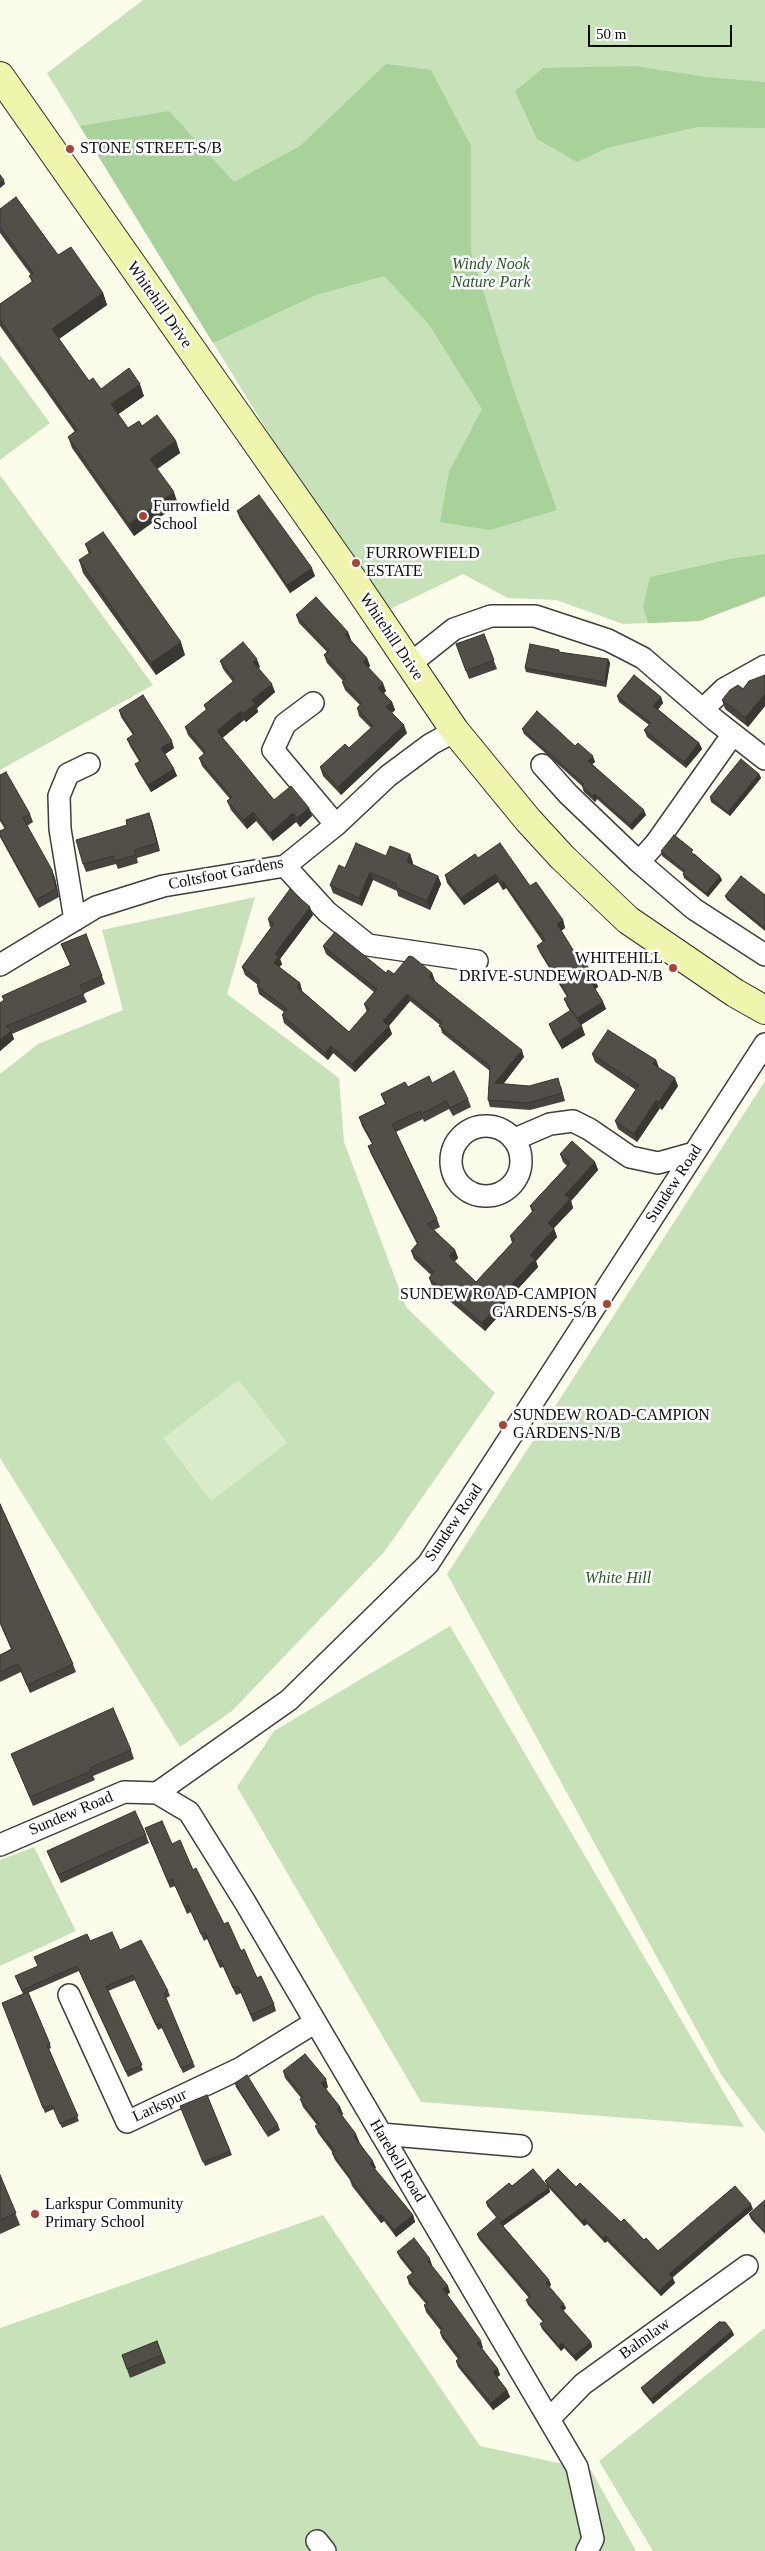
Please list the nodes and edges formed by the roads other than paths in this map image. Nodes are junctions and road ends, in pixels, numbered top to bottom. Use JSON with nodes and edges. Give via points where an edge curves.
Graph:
{"nodes":[{"id":1,"x":0,"y":76,"type":"edge"},
{"id":2,"x":410,"y":664,"type":"junction"},
{"id":3,"x":765,"y":666,"type":"edge"},
{"id":4,"x":313,"y":703,"type":"dead end"},
{"id":5,"x":703,"y":709,"type":"junction"},
{"id":6,"x":454,"y":731,"type":"junction"},
{"id":7,"x":733,"y":734,"type":"junction"},
{"id":8,"x":765,"y":759,"type":"edge"},
{"id":9,"x":89,"y":764,"type":"dead end"},
{"id":10,"x":542,"y":765,"type":"dead end"},
{"id":11,"x":336,"y":825,"type":"junction"},
{"id":12,"x":639,"y":862,"type":"junction"},
{"id":13,"x":285,"y":866,"type":"junction"},
{"id":14,"x":75,"y":920,"type":"junction"},
{"id":15,"x":765,"y":955,"type":"edge"},
{"id":16,"x":477,"y":961,"type":"dead end"},
{"id":17,"x":0,"y":965,"type":"edge"},
{"id":18,"x":765,"y":1010,"type":"edge"},
{"id":19,"x":765,"y":1044,"type":"edge"},
{"id":20,"x":515,"y":1139,"type":"dead end"},
{"id":21,"x":694,"y":1153,"type":"junction"},
{"id":22,"x":157,"y":1793,"type":"junction"},
{"id":23,"x":0,"y":1845,"type":"edge"},
{"id":24,"x":69,"y":1995,"type":"dead end"},
{"id":25,"x":314,"y":2022,"type":"junction"},
{"id":26,"x":381,"y":2134,"type":"junction"},
{"id":27,"x":521,"y":2146,"type":"dead end"},
{"id":28,"x":747,"y":2266,"type":"dead end"},
{"id":29,"x":549,"y":2419,"type":"junction"},
{"id":30,"x":587,"y":2551,"type":"edge"}],
"edges":[{"from":1,"to":2,"type":"street","name":"Whitehill Drive"},
{"from":2,"to":5,"type":"street","via":[[454,629],[491,616],[535,616],[608,640],[643,658]]},
{"from":2,"to":6,"type":"street","name":"Whitehill Drive"},
{"from":3,"to":5,"type":"street","via":[[724,689]]},
{"from":4,"to":11,"type":"street","via":[[285,724],[273,750]]},
{"from":5,"to":7,"type":"street"},
{"from":6,"to":11,"type":"street","name":"Coltsfoot Gardens","via":[[388,776]]},
{"from":6,"to":18,"type":"street","name":"Whitehill Drive","via":[[534,828],[628,920]]},
{"from":7,"to":8,"type":"street"},
{"from":7,"to":12,"type":"street"},
{"from":9,"to":14,"type":"street","via":[[68,774],[59,796],[60,829]]},
{"from":10,"to":12,"type":"street"},
{"from":11,"to":13,"type":"street","name":"Coltsfoot Gardens"},
{"from":12,"to":15,"type":"street","via":[[694,909]]},
{"from":13,"to":14,"type":"street","name":"Coltsfoot Gardens","via":[[163,886],[96,907]]},
{"from":13,"to":16,"type":"street","via":[[327,912],[368,946]]},
{"from":14,"to":17,"type":"street","name":"Coltsfoot Gardens"},
{"from":19,"to":21,"type":"street","name":"Sundew Road"},
{"from":20,"to":21,"type":"street","via":[[550,1124],[573,1121],[630,1157],[658,1163]]},
{"from":21,"to":22,"type":"street","name":"Sundew Road","via":[[428,1564],[289,1700]]},
{"from":22,"to":23,"type":"street","name":"Sundew Road","via":[[124,1792]]},
{"from":22,"to":25,"type":"street","name":"Harebell Road","via":[[189,1812]]},
{"from":24,"to":25,"type":"street","name":"Larkspur","via":[[127,2122],[241,2068]]},
{"from":25,"to":26,"type":"street","name":"Harebell Road"},
{"from":26,"to":27,"type":"street"},
{"from":26,"to":29,"type":"street","name":"Harebell Road"},
{"from":28,"to":29,"type":"street","name":"Balmlaw","via":[[583,2384]]},
{"from":29,"to":30,"type":"street","name":"Harebell Road","via":[[577,2467],[593,2538]]}]}
